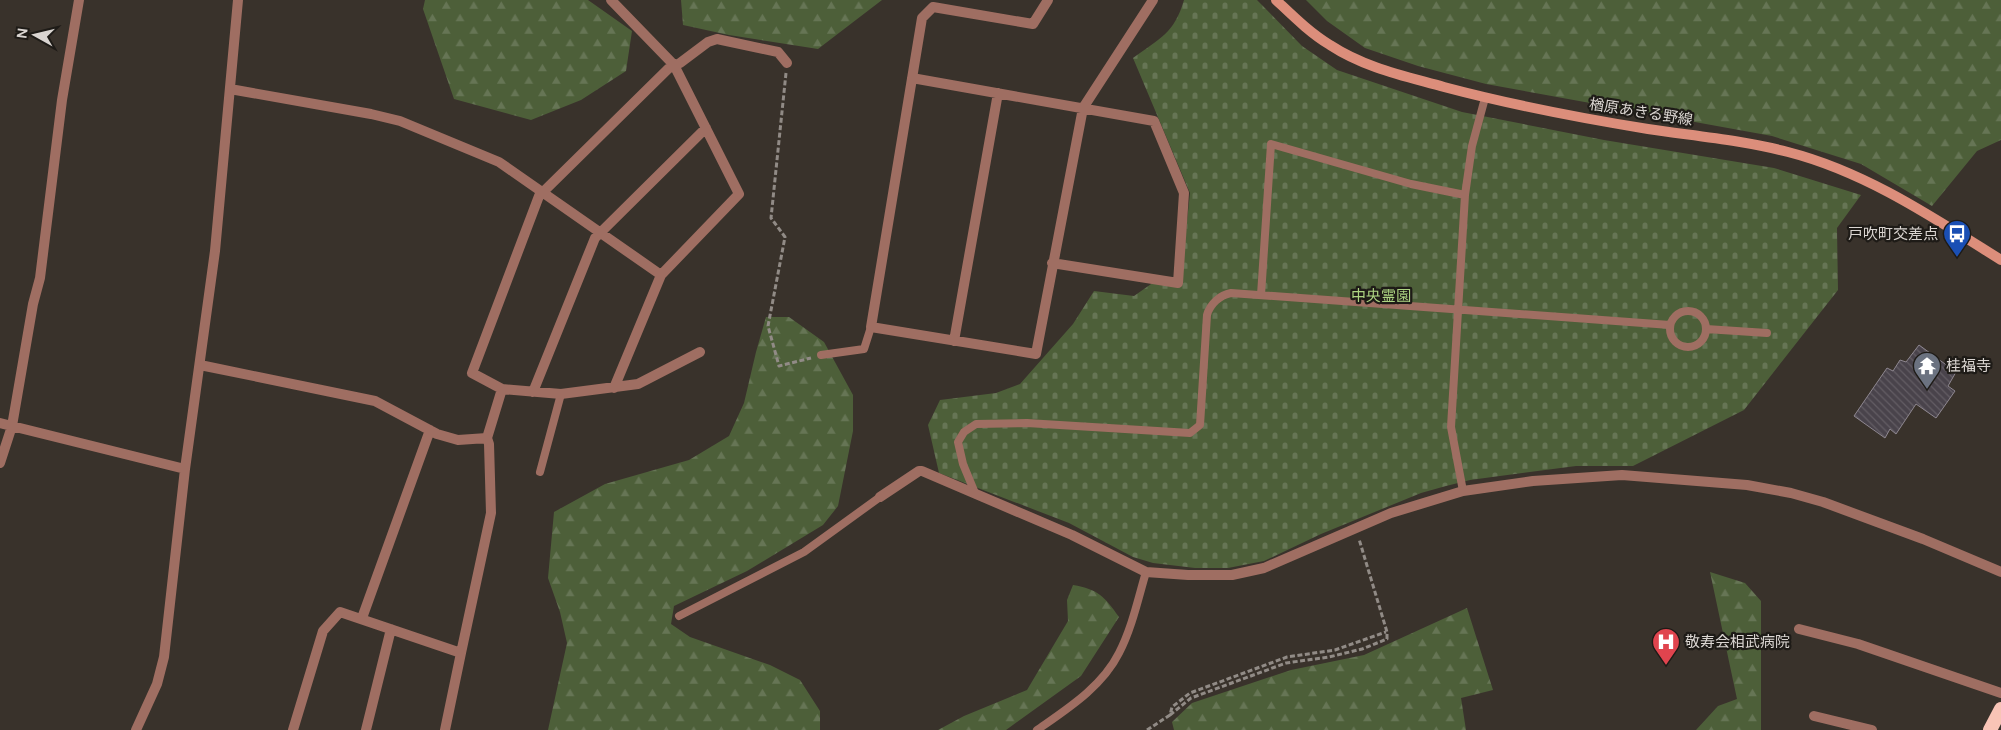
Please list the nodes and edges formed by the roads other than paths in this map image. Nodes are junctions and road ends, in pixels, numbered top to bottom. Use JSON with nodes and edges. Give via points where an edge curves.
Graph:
{"nodes":[{"id":1,"x":79,"y":0,"type":"edge"},
{"id":2,"x":238,"y":0,"type":"edge"},
{"id":3,"x":611,"y":0,"type":"edge"},
{"id":4,"x":1048,"y":0,"type":"edge"},
{"id":5,"x":1153,"y":0,"type":"edge"},
{"id":6,"x":1276,"y":0,"type":"edge"},
{"id":7,"x":787,"y":63,"type":"road end"},
{"id":8,"x":674,"y":65,"type":"junction"},
{"id":9,"x":912,"y":78,"type":"junction"},
{"id":10,"x":230,"y":89,"type":"junction"},
{"id":11,"x":998,"y":94,"type":"junction"},
{"id":12,"x":1486,"y":98,"type":"junction"},
{"id":13,"x":1083,"y":108,"type":"junction"},
{"id":14,"x":706,"y":128,"type":"junction"},
{"id":15,"x":543,"y":192,"type":"junction"},
{"id":16,"x":1465,"y":195,"type":"junction"},
{"id":17,"x":600,"y":232,"type":"junction"},
{"id":18,"x":2001,"y":260,"type":"edge"},
{"id":19,"x":1052,"y":263,"type":"junction"},
{"id":20,"x":661,"y":275,"type":"junction"},
{"id":21,"x":1261,"y":295,"type":"junction"},
{"id":22,"x":1460,"y":309,"type":"junction"},
{"id":23,"x":1670,"y":325,"type":"junction"},
{"id":24,"x":871,"y":327,"type":"junction"},
{"id":25,"x":1706,"y":329,"type":"junction"},
{"id":26,"x":1767,"y":334,"type":"dead end"},
{"id":27,"x":954,"y":341,"type":"junction"},
{"id":28,"x":700,"y":352,"type":"dead end"},
{"id":29,"x":821,"y":355,"type":"road end"},
{"id":30,"x":200,"y":364,"type":"junction"},
{"id":31,"x":614,"y":388,"type":"junction"},
{"id":32,"x":502,"y":389,"type":"junction"},
{"id":33,"x":533,"y":392,"type":"junction"},
{"id":34,"x":562,"y":394,"type":"junction"},
{"id":35,"x":0,"y":423,"type":"edge"},
{"id":36,"x":12,"y":426,"type":"junction"},
{"id":37,"x":430,"y":430,"type":"junction"},
{"id":38,"x":487,"y":438,"type":"junction"},
{"id":39,"x":0,"y":464,"type":"edge"},
{"id":40,"x":185,"y":469,"type":"junction"},
{"id":41,"x":540,"y":472,"type":"dead end"},
{"id":42,"x":1463,"y":491,"type":"junction"},
{"id":43,"x":975,"y":493,"type":"junction"},
{"id":44,"x":880,"y":497,"type":"joint"},
{"id":45,"x":1146,"y":572,"type":"junction"},
{"id":46,"x":2001,"y":572,"type":"edge"},
{"id":47,"x":679,"y":616,"type":"dead end"},
{"id":48,"x":362,"y":618,"type":"junction"},
{"id":49,"x":391,"y":629,"type":"junction"},
{"id":50,"x":1799,"y":629,"type":"dead end"},
{"id":51,"x":461,"y":652,"type":"junction"},
{"id":52,"x":2001,"y":693,"type":"edge"},
{"id":53,"x":2001,"y":709,"type":"edge"},
{"id":54,"x":1814,"y":716,"type":"dead end"},
{"id":55,"x":136,"y":730,"type":"edge"},
{"id":56,"x":293,"y":730,"type":"edge"},
{"id":57,"x":366,"y":730,"type":"edge"},
{"id":58,"x":445,"y":730,"type":"edge"},
{"id":59,"x":1038,"y":730,"type":"edge"},
{"id":60,"x":1872,"y":730,"type":"edge"},
{"id":61,"x":1990,"y":730,"type":"edge"}],
"edges":[{"from":1,"to":36,"type":"street","via":[[62,100],[40,278]]},
{"from":2,"to":10,"type":"street"},
{"from":3,"to":8,"type":"street"},
{"from":4,"to":9,"type":"street","via":[[1033,24],[932,6],[922,18]]},
{"from":5,"to":13,"type":"street"},
{"from":6,"to":12,"type":"main road","name":"楢原あきる野線","via":[[1331,46],[1357,60],[1388,72]]},
{"from":7,"to":8,"type":"street","via":[[778,52],[717,39]]},
{"from":8,"to":14,"type":"street"},
{"from":8,"to":15,"type":"street"},
{"from":9,"to":11,"type":"street"},
{"from":9,"to":24,"type":"street"},
{"from":10,"to":15,"type":"street","via":[[400,121],[499,162]]},
{"from":10,"to":30,"type":"street","via":[[215,251]]},
{"from":11,"to":13,"type":"street"},
{"from":11,"to":27,"type":"street"},
{"from":12,"to":16,"type":"lane","via":[[1472,146]]},
{"from":12,"to":18,"type":"main road","name":"楢原あきる野線","via":[[1604,122],[1790,152],[1890,193]]},
{"from":13,"to":19,"type":"street"},
{"from":13,"to":19,"type":"street","via":[[1154,121],[1184,193],[1178,283]]},
{"from":14,"to":17,"type":"street"},
{"from":14,"to":20,"type":"street","via":[[739,194]]},
{"from":15,"to":17,"type":"street"},
{"from":15,"to":32,"type":"street","via":[[472,373]]},
{"from":16,"to":21,"type":"lane","via":[[1411,184],[1271,144]]},
{"from":16,"to":22,"type":"lane"},
{"from":17,"to":20,"type":"street"},
{"from":17,"to":33,"type":"street"},
{"from":19,"to":27,"type":"street","via":[[1036,354]]},
{"from":20,"to":31,"type":"street"},
{"from":21,"to":22,"type":"lane"},
{"from":21,"to":43,"type":"lane","via":[[1226,294],[1208,310],[1200,425],[1190,434],[1027,423],[976,424],[964,432],[958,442]]},
{"from":22,"to":23,"type":"lane"},
{"from":22,"to":42,"type":"lane","via":[[1451,427]]},
{"from":23,"to":25,"type":"lane","via":[[1676,314],[1691,310],[1702,317]]},
{"from":23,"to":25,"type":"lane","via":[[1672,337],[1684,347],[1700,343]]},
{"from":24,"to":27,"type":"street"},
{"from":24,"to":29,"type":"lane","via":[[864,349]]},
{"from":25,"to":26,"type":"lane"},
{"from":28,"to":31,"type":"street","via":[[638,384]]},
{"from":30,"to":37,"type":"street","via":[[374,401]]},
{"from":30,"to":40,"type":"street"},
{"from":31,"to":34,"type":"street"},
{"from":32,"to":33,"type":"street"},
{"from":32,"to":38,"type":"street"},
{"from":33,"to":34,"type":"street"},
{"from":34,"to":41,"type":"lane"},
{"from":35,"to":36,"type":"street"},
{"from":36,"to":39,"type":"street"},
{"from":36,"to":40,"type":"street"},
{"from":37,"to":38,"type":"street","via":[[458,440]]},
{"from":37,"to":48,"type":"street"},
{"from":38,"to":51,"type":"street","via":[[491,513]]},
{"from":40,"to":55,"type":"street","via":[[164,657],[157,684]]},
{"from":42,"to":45,"type":"street","via":[[1391,513],[1264,568],[1232,575]]},
{"from":42,"to":46,"type":"street","via":[[1533,481],[1622,475],[1747,485],[1823,502]]},
{"from":43,"to":44,"type":"street","via":[[919,471]]},
{"from":43,"to":45,"type":"street","via":[[1072,535]]},
{"from":44,"to":47,"type":"lane","via":[[804,552]]},
{"from":45,"to":59,"type":"lane","via":[[1119,654],[1101,678],[1077,701]]},
{"from":48,"to":49,"type":"street"},
{"from":48,"to":56,"type":"street","via":[[340,612],[323,631]]},
{"from":49,"to":51,"type":"street"},
{"from":49,"to":57,"type":"street"},
{"from":50,"to":52,"type":"street","via":[[1858,644]]},
{"from":51,"to":58,"type":"street"},
{"from":53,"to":61,"type":"highway"},
{"from":54,"to":60,"type":"street"}]}
